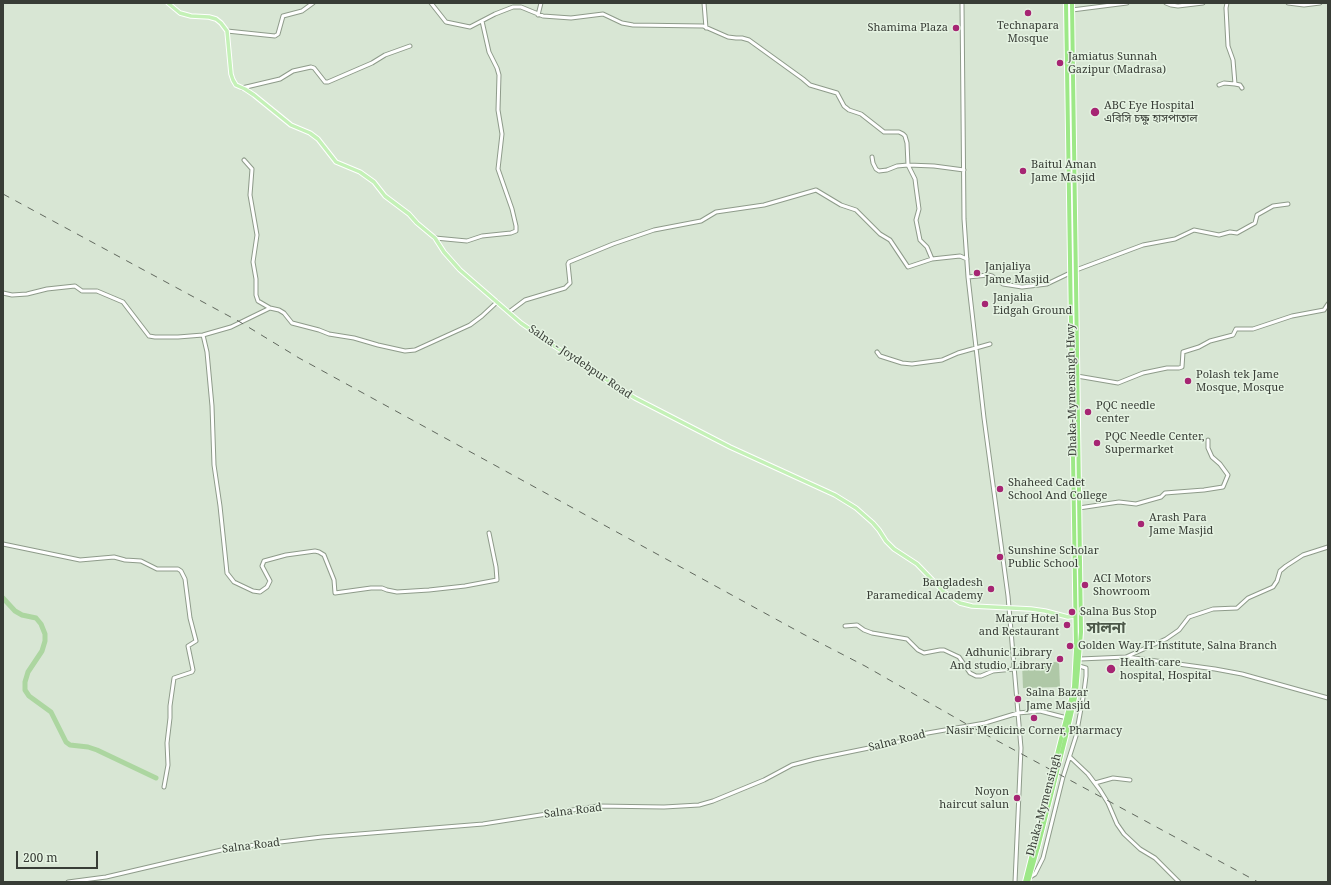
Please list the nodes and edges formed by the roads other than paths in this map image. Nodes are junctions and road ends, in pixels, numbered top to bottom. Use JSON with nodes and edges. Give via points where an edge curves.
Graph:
{"nodes":[{"id":1,"x":168,"y":3,"type":"edge"},
{"id":2,"x":313,"y":3,"type":"edge"},
{"id":3,"x":431,"y":3,"type":"edge"},
{"id":4,"x":542,"y":3,"type":"edge"},
{"id":5,"x":704,"y":3,"type":"edge"},
{"id":6,"x":962,"y":3,"type":"edge"},
{"id":7,"x":1066,"y":3,"type":"edge"},
{"id":8,"x":1072,"y":3,"type":"edge"},
{"id":9,"x":1127,"y":3,"type":"edge"},
{"id":10,"x":1166,"y":3,"type":"edge"},
{"id":11,"x":1203,"y":3,"type":"edge"},
{"id":12,"x":1227,"y":3,"type":"edge"},
{"id":13,"x":1288,"y":3,"type":"edge"},
{"id":14,"x":1320,"y":3,"type":"edge"},
{"id":15,"x":1072,"y":10,"type":"junction"},
{"id":16,"x":538,"y":15,"type":"junction"},
{"id":17,"x":482,"y":21,"type":"junction"},
{"id":18,"x":706,"y":28,"type":"junction"},
{"id":19,"x":227,"y":31,"type":"junction"},
{"id":20,"x":410,"y":46,"type":"dead end"},
{"id":21,"x":1235,"y":84,"type":"junction"},
{"id":22,"x":1219,"y":85,"type":"dead end"},
{"id":23,"x":242,"y":88,"type":"junction"},
{"id":24,"x":1242,"y":88,"type":"dead end"},
{"id":25,"x":872,"y":157,"type":"dead end"},
{"id":26,"x":244,"y":160,"type":"dead end"},
{"id":27,"x":908,"y":165,"type":"junction"},
{"id":28,"x":964,"y":170,"type":"junction"},
{"id":29,"x":1288,"y":204,"type":"dead end"},
{"id":30,"x":435,"y":238,"type":"junction"},
{"id":31,"x":932,"y":259,"type":"junction"},
{"id":32,"x":967,"y":259,"type":"junction"},
{"id":33,"x":1076,"y":270,"type":"junction"},
{"id":34,"x":1070,"y":273,"type":"junction"},
{"id":35,"x":968,"y":276,"type":"junction"},
{"id":36,"x":3,"y":293,"type":"edge"},
{"id":37,"x":497,"y":302,"type":"junction"},
{"id":38,"x":1328,"y":304,"type":"edge"},
{"id":39,"x":270,"y":308,"type":"junction"},
{"id":40,"x":509,"y":312,"type":"junction"},
{"id":41,"x":203,"y":335,"type":"junction"},
{"id":42,"x":990,"y":344,"type":"dead end"},
{"id":43,"x":976,"y":348,"type":"junction"},
{"id":44,"x":877,"y":352,"type":"dead end"},
{"id":45,"x":1078,"y":376,"type":"junction"},
{"id":46,"x":1208,"y":440,"type":"dead end"},
{"id":47,"x":1079,"y":508,"type":"junction"},
{"id":48,"x":489,"y":534,"type":"dead end"},
{"id":49,"x":3,"y":544,"type":"edge"},
{"id":50,"x":1328,"y":547,"type":"edge"},
{"id":51,"x":1009,"y":607,"type":"junction"},
{"id":52,"x":1075,"y":616,"type":"junction"},
{"id":53,"x":845,"y":626,"type":"dead end"},
{"id":54,"x":1126,"y":657,"type":"junction"},
{"id":55,"x":1080,"y":659,"type":"junction"},
{"id":56,"x":1079,"y":666,"type":"junction"},
{"id":57,"x":1014,"y":669,"type":"junction"},
{"id":58,"x":1328,"y":698,"type":"edge"},
{"id":59,"x":1018,"y":713,"type":"junction"},
{"id":60,"x":1067,"y":718,"type":"junction"},
{"id":61,"x":1066,"y":727,"type":"junction"},
{"id":62,"x":1070,"y":757,"type":"junction"},
{"id":63,"x":1130,"y":780,"type":"dead end"},
{"id":64,"x":1095,"y":783,"type":"junction"},
{"id":65,"x":164,"y":787,"type":"dead end"},
{"id":66,"x":1036,"y":847,"type":"junction"},
{"id":67,"x":106,"y":877,"type":"junction"},
{"id":68,"x":1030,"y":877,"type":"junction"},
{"id":69,"x":68,"y":882,"type":"edge"},
{"id":70,"x":107,"y":882,"type":"edge"},
{"id":71,"x":1014,"y":882,"type":"edge"},
{"id":72,"x":1025,"y":882,"type":"edge"},
{"id":73,"x":1028,"y":882,"type":"edge"},
{"id":74,"x":1179,"y":882,"type":"edge"}],
"edges":[{"from":1,"to":19,"type":"main road","via":[[180,13],[216,19]]},
{"from":2,"to":19,"type":"street","via":[[302,11],[283,16],[278,34],[275,36]]},
{"from":3,"to":17,"type":"street","via":[[449,23],[470,27]]},
{"from":4,"to":16,"type":"street"},
{"from":5,"to":18,"type":"street"},
{"from":6,"to":28,"type":"street"},
{"from":7,"to":34,"type":"highway","name":"Dhaka-Mymensingh Hwy"},
{"from":8,"to":15,"type":"highway","name":"Dhaka-Mymensingh Hwy"},
{"from":9,"to":15,"type":"street"},
{"from":10,"to":11,"type":"street","via":[[1178,6]]},
{"from":12,"to":21,"type":"street","via":[[1228,46]]},
{"from":13,"to":14,"type":"street"},
{"from":15,"to":33,"type":"highway","name":"Dhaka-Mymensingh Hwy"},
{"from":16,"to":17,"type":"street","via":[[521,7],[513,7]]},
{"from":16,"to":18,"type":"street","via":[[571,18],[603,14],[633,25]]},
{"from":17,"to":30,"type":"street","via":[[489,52],[499,75],[498,110],[502,134],[498,169],[512,209],[516,230],[467,241]]},
{"from":18,"to":27,"type":"street","via":[[728,37],[749,40],[810,85],[837,93],[844,106],[861,114],[884,132],[903,134],[907,143]]},
{"from":19,"to":23,"type":"main road","name":"Salna - Joydebpur Road","via":[[233,80]]},
{"from":20,"to":23,"type":"street","via":[[328,82],[325,82],[312,67],[280,79]]},
{"from":21,"to":22,"type":"street"},
{"from":21,"to":24,"type":"street"},
{"from":23,"to":30,"type":"main road","name":"Salna - Joydebpur Road","via":[[291,125],[318,139],[336,162],[368,177],[385,196]]},
{"from":25,"to":27,"type":"street","via":[[876,169],[879,170]]},
{"from":26,"to":39,"type":"street","via":[[252,169],[250,196],[257,235],[253,262],[256,295],[258,302]]},
{"from":27,"to":28,"type":"street"},
{"from":27,"to":31,"type":"street","via":[[915,179],[919,209],[916,220],[920,240],[927,247]]},
{"from":28,"to":32,"type":"street"},
{"from":29,"to":33,"type":"street","via":[[1272,206],[1257,215],[1255,223],[1237,233],[1219,235],[1194,230],[1175,239],[1143,245]]},
{"from":30,"to":37,"type":"main road","name":"Salna - Joydebpur Road","via":[[460,270]]},
{"from":31,"to":32,"type":"street","via":[[960,256]]},
{"from":31,"to":40,"type":"street","via":[[908,267],[890,240],[880,234],[856,210],[841,205],[816,190],[764,205],[716,212],[701,221],[654,230],[613,244],[569,262],[570,283],[565,288],[525,300]]},
{"from":32,"to":35,"type":"street"},
{"from":33,"to":45,"type":"highway","name":"Dhaka-Mymensingh Hwy"},
{"from":34,"to":35,"type":"street","via":[[1047,284],[1022,287],[1003,284],[988,275]]},
{"from":34,"to":52,"type":"highway","name":"Dhaka-Mymensingh Hwy"},
{"from":35,"to":43,"type":"street"},
{"from":36,"to":41,"type":"street","via":[[28,294],[75,286],[82,291],[97,292],[123,302],[149,336],[178,338]]},
{"from":37,"to":39,"type":"street","via":[[470,325],[415,350],[405,351],[294,324],[284,313]]},
{"from":37,"to":40,"type":"main road","name":"Salna - Joydebpur Road"},
{"from":38,"to":45,"type":"street","via":[[1324,310],[1292,316],[1253,329],[1236,329],[1234,335],[1183,352],[1182,366],[1179,368],[1143,373],[1118,383]]},
{"from":39,"to":41,"type":"street","via":[[231,326]]},
{"from":40,"to":51,"type":"main road","name":"Salna - Joydebpur Road","via":[[554,346],[635,398],[730,447],[829,492],[856,508],[876,526],[894,549],[917,564],[953,600],[972,606]]},
{"from":41,"to":48,"type":"street","via":[[207,352],[214,465],[227,573],[234,582],[260,592],[270,581],[262,566],[264,561],[286,554],[315,551],[324,555],[334,580],[335,593],[371,588],[397,592],[429,590],[497,580]]},
{"from":42,"to":43,"type":"street"},
{"from":43,"to":44,"type":"street","via":[[942,360],[912,364],[880,356]]},
{"from":43,"to":51,"type":"street"},
{"from":45,"to":47,"type":"highway","name":"Dhaka-Mymensingh Hwy"},
{"from":46,"to":47,"type":"street","via":[[1212,457],[1228,475],[1223,486],[1165,493],[1161,497],[1136,504],[1119,502]]},
{"from":47,"to":55,"type":"highway","name":"Dhaka-Mymensingh Hwy"},
{"from":49,"to":65,"type":"street","via":[[80,560],[114,557],[141,561],[157,569],[181,571],[185,579],[196,641],[188,646],[192,672],[174,678]]},
{"from":50,"to":54,"type":"street","via":[[1303,555],[1286,566],[1280,571],[1273,587],[1248,598],[1237,608],[1213,609],[1189,617],[1179,630],[1166,639]]},
{"from":51,"to":52,"type":"main road","name":"Salna - Joydebpur Road"},
{"from":51,"to":57,"type":"street"},
{"from":52,"to":60,"type":"highway","name":"Dhaka-Mymensingh Hwy","via":[[1074,687]]},
{"from":53,"to":57,"type":"street","via":[[857,625],[872,633],[906,639],[924,652],[944,650],[959,657],[970,673],[976,676]]},
{"from":54,"to":55,"type":"street"},
{"from":54,"to":58,"type":"street","via":[[1242,674]]},
{"from":55,"to":56,"type":"highway","name":"Dhaka-Mymensingh Hwy"},
{"from":56,"to":61,"type":"highway","name":"Dhaka-Mymensingh Hwy","via":[[1076,693]]},
{"from":56,"to":62,"type":"street","via":[[1086,670],[1085,687]]},
{"from":57,"to":59,"type":"street"},
{"from":59,"to":60,"type":"street","name":"Salna Road","via":[[1040,711]]},
{"from":59,"to":67,"type":"street","name":"Salna Road","via":[[985,723],[922,734],[908,740],[792,765],[764,780],[699,805],[598,806],[483,824],[322,837],[230,848]]},
{"from":59,"to":71,"type":"street","via":[[1021,748]]},
{"from":60,"to":61,"type":"highway","name":"Dhaka-Mymensingh Hwy"},
{"from":61,"to":66,"type":"highway","name":"Dhaka-Mymensingh","bridge":true},
{"from":62,"to":64,"type":"street"},
{"from":62,"to":68,"type":"street","via":[[1042,858],[1035,874]]},
{"from":63,"to":64,"type":"street","via":[[1113,778]]},
{"from":64,"to":74,"type":"street","via":[[1124,834],[1140,849],[1155,858]]},
{"from":66,"to":68,"type":"highway","name":"Dhaka-Mymensingh"},
{"from":66,"to":72,"type":"highway","name":"Dhaka-Mymensingh"},
{"from":67,"to":69,"type":"street","name":"Salna Road"},
{"from":67,"to":70,"type":"street"},
{"from":68,"to":73,"type":"highway","name":"Dhaka-Mymensingh"}]}
